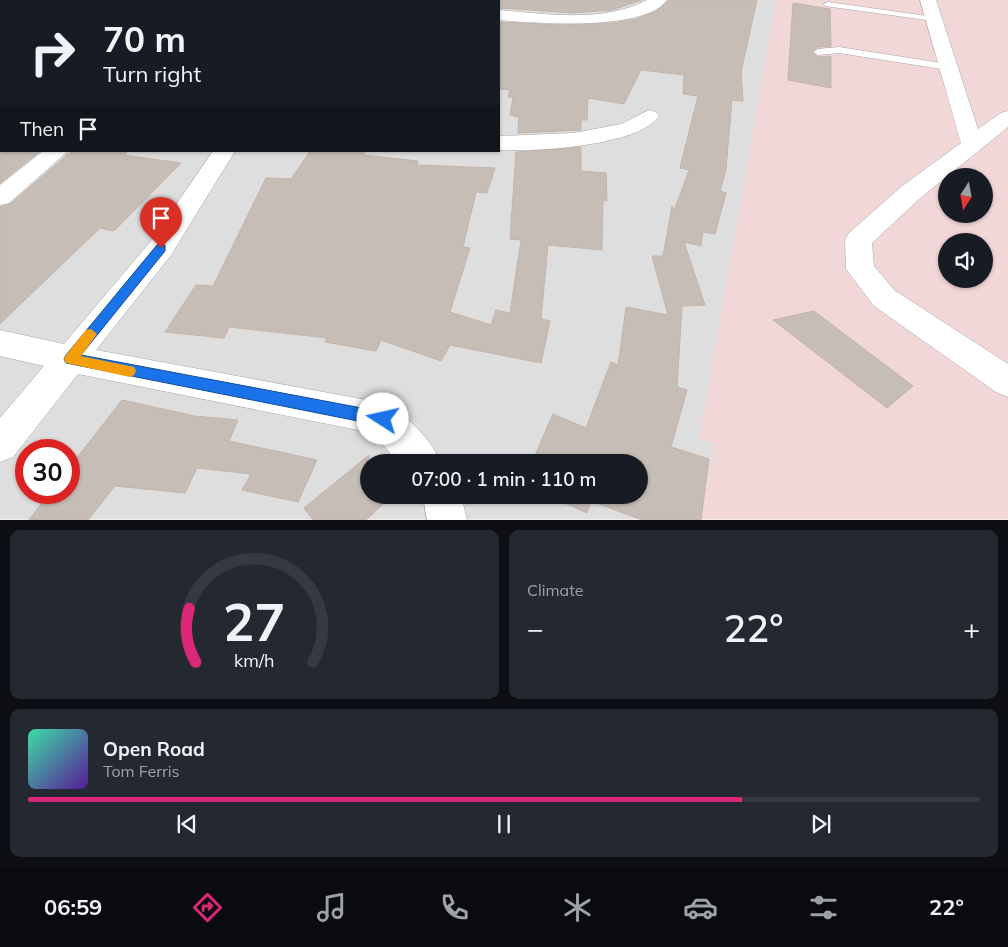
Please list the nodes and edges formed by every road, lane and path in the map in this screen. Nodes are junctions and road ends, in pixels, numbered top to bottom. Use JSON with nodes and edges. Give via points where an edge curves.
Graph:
{"nodes":[{"id":1,"x":658,"y":0,"type":"edge"},
{"id":2,"x":928,"y":0,"type":"edge"},
{"id":3,"x":828,"y":4,"type":"dead end"},
{"id":4,"x":500,"y":15,"type":"edge"},
{"id":5,"x":934,"y":19,"type":"junction"},
{"id":6,"x":818,"y":52,"type":"dead end"},
{"id":7,"x":948,"y":67,"type":"junction"},
{"id":8,"x":649,"y":116,"type":"dead end"},
{"id":9,"x":1008,"y":116,"type":"edge"},
{"id":10,"x":500,"y":143,"type":"edge"},
{"id":11,"x":972,"y":143,"type":"junction"},
{"id":12,"x":56,"y":152,"type":"edge"},
{"id":13,"x":223,"y":152,"type":"edge"},
{"id":14,"x":0,"y":197,"type":"edge"},
{"id":15,"x":0,"y":343,"type":"edge"},
{"id":16,"x":70,"y":359,"type":"junction"},
{"id":17,"x":1008,"y":382,"type":"edge"},
{"id":18,"x":0,"y":445,"type":"edge"},
{"id":19,"x":415,"y":454,"type":"edge"},
{"id":20,"x":443,"y":504,"type":"edge"},
{"id":21,"x":446,"y":520,"type":"edge"}],
"edges":[{"from":1,"to":4,"type":"street","via":[[648,8],[622,16]]},
{"from":2,"to":5,"type":"street"},
{"from":3,"to":5,"type":"lane"},
{"from":5,"to":7,"type":"street"},
{"from":6,"to":7,"type":"lane","via":[[839,50]]},
{"from":7,"to":11,"type":"street"},
{"from":8,"to":10,"type":"street","via":[[628,129],[574,140]]},
{"from":9,"to":11,"type":"street"},
{"from":11,"to":17,"type":"street","via":[[858,240],[860,269],[884,298]]},
{"from":12,"to":14,"type":"street"},
{"from":13,"to":16,"type":"street","via":[[161,248]]},
{"from":15,"to":16,"type":"street"},
{"from":16,"to":18,"type":"street"},
{"from":16,"to":19,"type":"street","via":[[383,419]]},
{"from":20,"to":21,"type":"street"}]}
